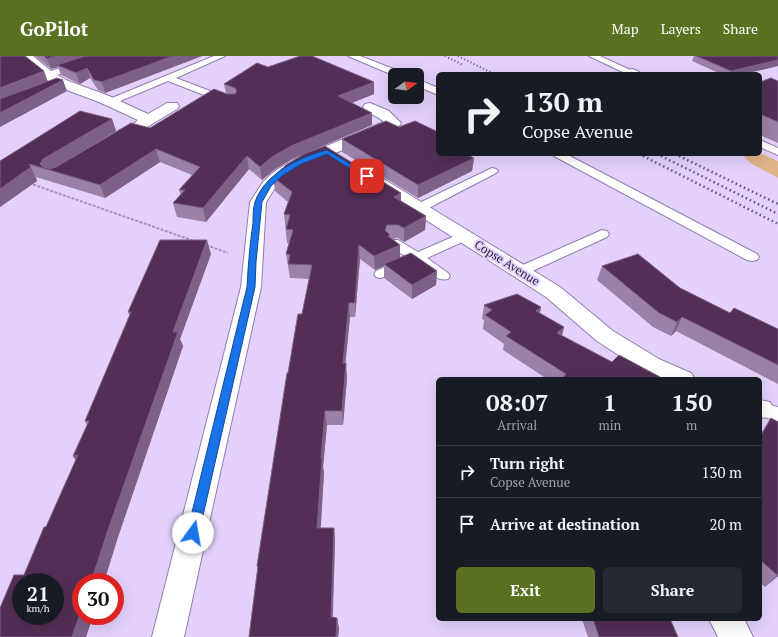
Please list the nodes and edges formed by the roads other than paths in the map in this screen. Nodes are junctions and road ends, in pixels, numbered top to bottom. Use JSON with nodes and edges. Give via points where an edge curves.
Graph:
{"nodes":[{"id":1,"x":26,"y":56,"type":"edge"},
{"id":2,"x":105,"y":56,"type":"edge"},
{"id":3,"x":222,"y":56,"type":"edge"},
{"id":4,"x":352,"y":56,"type":"edge"},
{"id":5,"x":593,"y":56,"type":"edge"},
{"id":6,"x":388,"y":70,"type":"edge"},
{"id":7,"x":629,"y":72,"type":"edge"},
{"id":8,"x":48,"y":75,"type":"junction"},
{"id":9,"x":168,"y":78,"type":"junction"},
{"id":10,"x":61,"y":83,"type":"junction"},
{"id":11,"x":424,"y":85,"type":"edge"},
{"id":12,"x":47,"y":88,"type":"edge"},
{"id":13,"x":436,"y":91,"type":"edge"},
{"id":14,"x":110,"y":102,"type":"junction"},
{"id":15,"x":233,"y":103,"type":"edge"},
{"id":16,"x":172,"y":106,"type":"dead end"},
{"id":17,"x":370,"y":107,"type":"dead end"},
{"id":18,"x":150,"y":120,"type":"junction"},
{"id":19,"x":123,"y":136,"type":"edge"},
{"id":20,"x":762,"y":144,"type":"edge"},
{"id":21,"x":327,"y":151,"type":"junction"},
{"id":22,"x":778,"y":152,"type":"edge"},
{"id":23,"x":562,"y":156,"type":"edge"},
{"id":24,"x":492,"y":171,"type":"dead end"},
{"id":25,"x":420,"y":208,"type":"junction"},
{"id":26,"x":602,"y":234,"type":"dead end"},
{"id":27,"x":464,"y":236,"type":"junction"},
{"id":28,"x":393,"y":243,"type":"edge"},
{"id":29,"x":417,"y":257,"type":"junction"},
{"id":30,"x":752,"y":257,"type":"dead end"},
{"id":31,"x":521,"y":271,"type":"junction"},
{"id":32,"x":381,"y":274,"type":"dead end"},
{"id":33,"x":444,"y":276,"type":"dead end"},
{"id":34,"x":678,"y":377,"type":"edge"},
{"id":35,"x":726,"y":621,"type":"edge"},
{"id":36,"x":168,"y":637,"type":"edge"},
{"id":37,"x":736,"y":637,"type":"edge"}],
"edges":[{"from":1,"to":8,"type":"street"},
{"from":2,"to":8,"type":"lane"},
{"from":3,"to":9,"type":"lane"},
{"from":4,"to":6,"type":"lane"},
{"from":5,"to":7,"type":"lane"},
{"from":8,"to":10,"type":"street"},
{"from":9,"to":14,"type":"lane"},
{"from":9,"to":15,"type":"lane"},
{"from":10,"to":12,"type":"street"},
{"from":10,"to":14,"type":"street"},
{"from":11,"to":13,"type":"lane"},
{"from":14,"to":18,"type":"street"},
{"from":16,"to":18,"type":"street"},
{"from":17,"to":21,"type":"street","via":[[384,114],[394,124]]},
{"from":18,"to":19,"type":"street"},
{"from":20,"to":22,"type":"lane"},
{"from":21,"to":25,"type":"street","name":"Copse Avenue"},
{"from":21,"to":36,"type":"street","via":[[289,168],[269,185],[258,202],[251,287]]},
{"from":23,"to":30,"type":"lane"},
{"from":24,"to":25,"type":"lane"},
{"from":25,"to":27,"type":"street","name":"Copse Avenue"},
{"from":26,"to":31,"type":"lane"},
{"from":27,"to":29,"type":"lane"},
{"from":27,"to":31,"type":"street","name":"Copse Avenue"},
{"from":28,"to":29,"type":"lane"},
{"from":29,"to":32,"type":"lane"},
{"from":29,"to":33,"type":"lane"},
{"from":31,"to":34,"type":"street","name":"Copse Avenue","via":[[553,292],[605,336],[651,365]]},
{"from":35,"to":37,"type":"street"}]}
